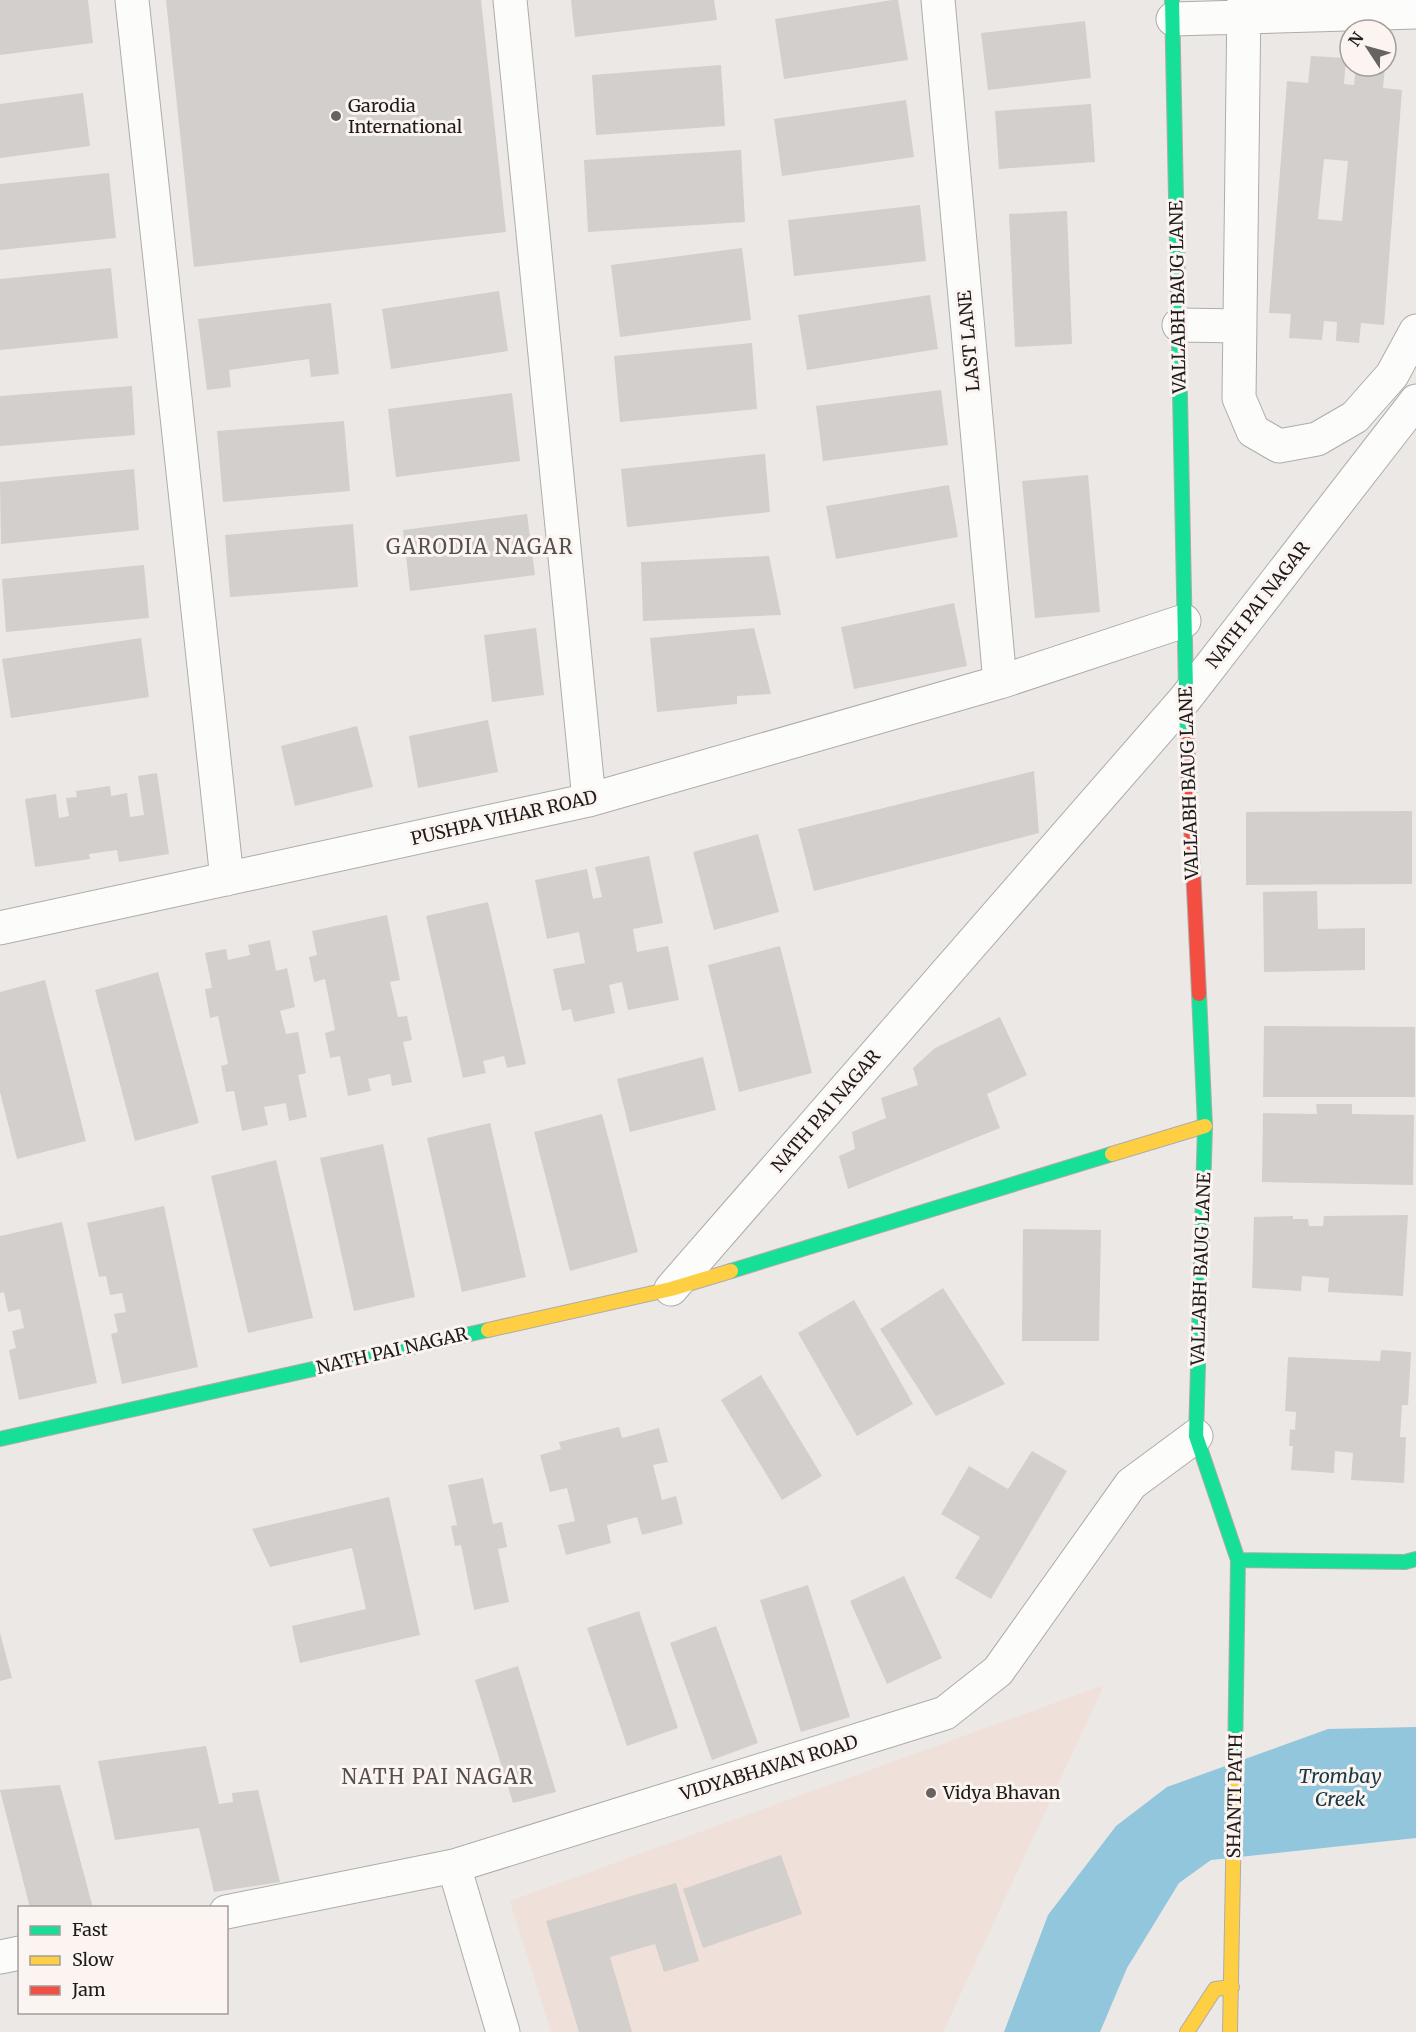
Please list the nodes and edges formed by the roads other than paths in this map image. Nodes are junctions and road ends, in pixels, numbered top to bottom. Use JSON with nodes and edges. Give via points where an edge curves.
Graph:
{"nodes":[{"id":1,"x":132,"y":0,"type":"edge"},
{"id":2,"x":510,"y":0,"type":"edge"},
{"id":3,"x":938,"y":0,"type":"edge"},
{"id":4,"x":1244,"y":8,"type":"edge"},
{"id":5,"x":1172,"y":10,"type":"edge"},
{"id":6,"x":1416,"y":12,"type":"edge"},
{"id":7,"x":1179,"y":325,"type":"junction"},
{"id":8,"x":1240,"y":326,"type":"junction"},
{"id":9,"x":1416,"y":331,"type":"edge"},
{"id":10,"x":1416,"y":401,"type":"edge"},
{"id":11,"x":1184,"y":621,"type":"junction"},
{"id":12,"x":1000,"y":682,"type":"junction"},
{"id":13,"x":1185,"y":699,"type":"junction"},
{"id":14,"x":589,"y":800,"type":"junction"},
{"id":15,"x":227,"y":879,"type":"junction"},
{"id":16,"x":0,"y":928,"type":"edge"},
{"id":17,"x":1205,"y":1126,"type":"junction"},
{"id":18,"x":671,"y":1288,"type":"junction"},
{"id":19,"x":1196,"y":1436,"type":"junction"},
{"id":20,"x":0,"y":1439,"type":"edge"},
{"id":21,"x":1238,"y":1560,"type":"junction"},
{"id":22,"x":1412,"y":1564,"type":"edge"},
{"id":23,"x":453,"y":1866,"type":"junction"},
{"id":24,"x":228,"y":1912,"type":"edge"},
{"id":25,"x":18,"y":1953,"type":"edge"},
{"id":26,"x":0,"y":1957,"type":"edge"},
{"id":27,"x":1232,"y":1987,"type":"junction"},
{"id":28,"x":503,"y":2032,"type":"edge"},
{"id":29,"x":1187,"y":2032,"type":"edge"},
{"id":30,"x":1230,"y":2032,"type":"edge"}],
"edges":[{"from":1,"to":15,"type":"street"},
{"from":2,"to":14,"type":"street"},
{"from":3,"to":12,"type":"street","name":"LAST LANE"},
{"from":4,"to":5,"type":"street"},
{"from":4,"to":6,"type":"street"},
{"from":4,"to":8,"type":"street"},
{"from":5,"to":7,"type":"street","name":"VALLABH BAUG LANE"},
{"from":7,"to":8,"type":"street"},
{"from":7,"to":11,"type":"street","name":"VALLABH BAUG LANE"},
{"from":8,"to":9,"type":"street","via":[[1239,398],[1253,431],[1279,446],[1317,440],[1355,417],[1392,375]]},
{"from":10,"to":13,"type":"street","name":"NATH PAI NAGAR"},
{"from":11,"to":12,"type":"street","name":"PUSHPA VIHAR ROAD"},
{"from":11,"to":13,"type":"street","name":"VALLABH BAUG LANE"},
{"from":12,"to":14,"type":"street","name":"PUSHPA VIHAR ROAD"},
{"from":13,"to":17,"type":"street","name":"VALLABH BAUG LANE"},
{"from":13,"to":18,"type":"street","name":"NATH PAI NAGAR"},
{"from":14,"to":15,"type":"street","name":"PUSHPA VIHAR ROAD"},
{"from":15,"to":16,"type":"street","name":"PUSHPA VIHAR ROAD"},
{"from":17,"to":18,"type":"street"},
{"from":17,"to":19,"type":"street","name":"VALLABH BAUG LANE"},
{"from":18,"to":20,"type":"street","name":"NATH PAI NAGAR"},
{"from":19,"to":21,"type":"street","name":"VALLABH BAUG LANE"},
{"from":19,"to":23,"type":"street","name":"VIDYABHAVAN ROAD","via":[[1131,1484],[998,1671],[945,1713]]},
{"from":21,"to":22,"type":"street"},
{"from":21,"to":27,"type":"street","name":"SHANTI PATH"},
{"from":23,"to":24,"type":"street","name":"VIDYABHAVAN ROAD"},
{"from":23,"to":28,"type":"street"},
{"from":25,"to":26,"type":"street"},
{"from":27,"to":29,"type":"street","via":[[1215,1989]]},
{"from":27,"to":30,"type":"street","name":"SHANTI PATH"}]}
